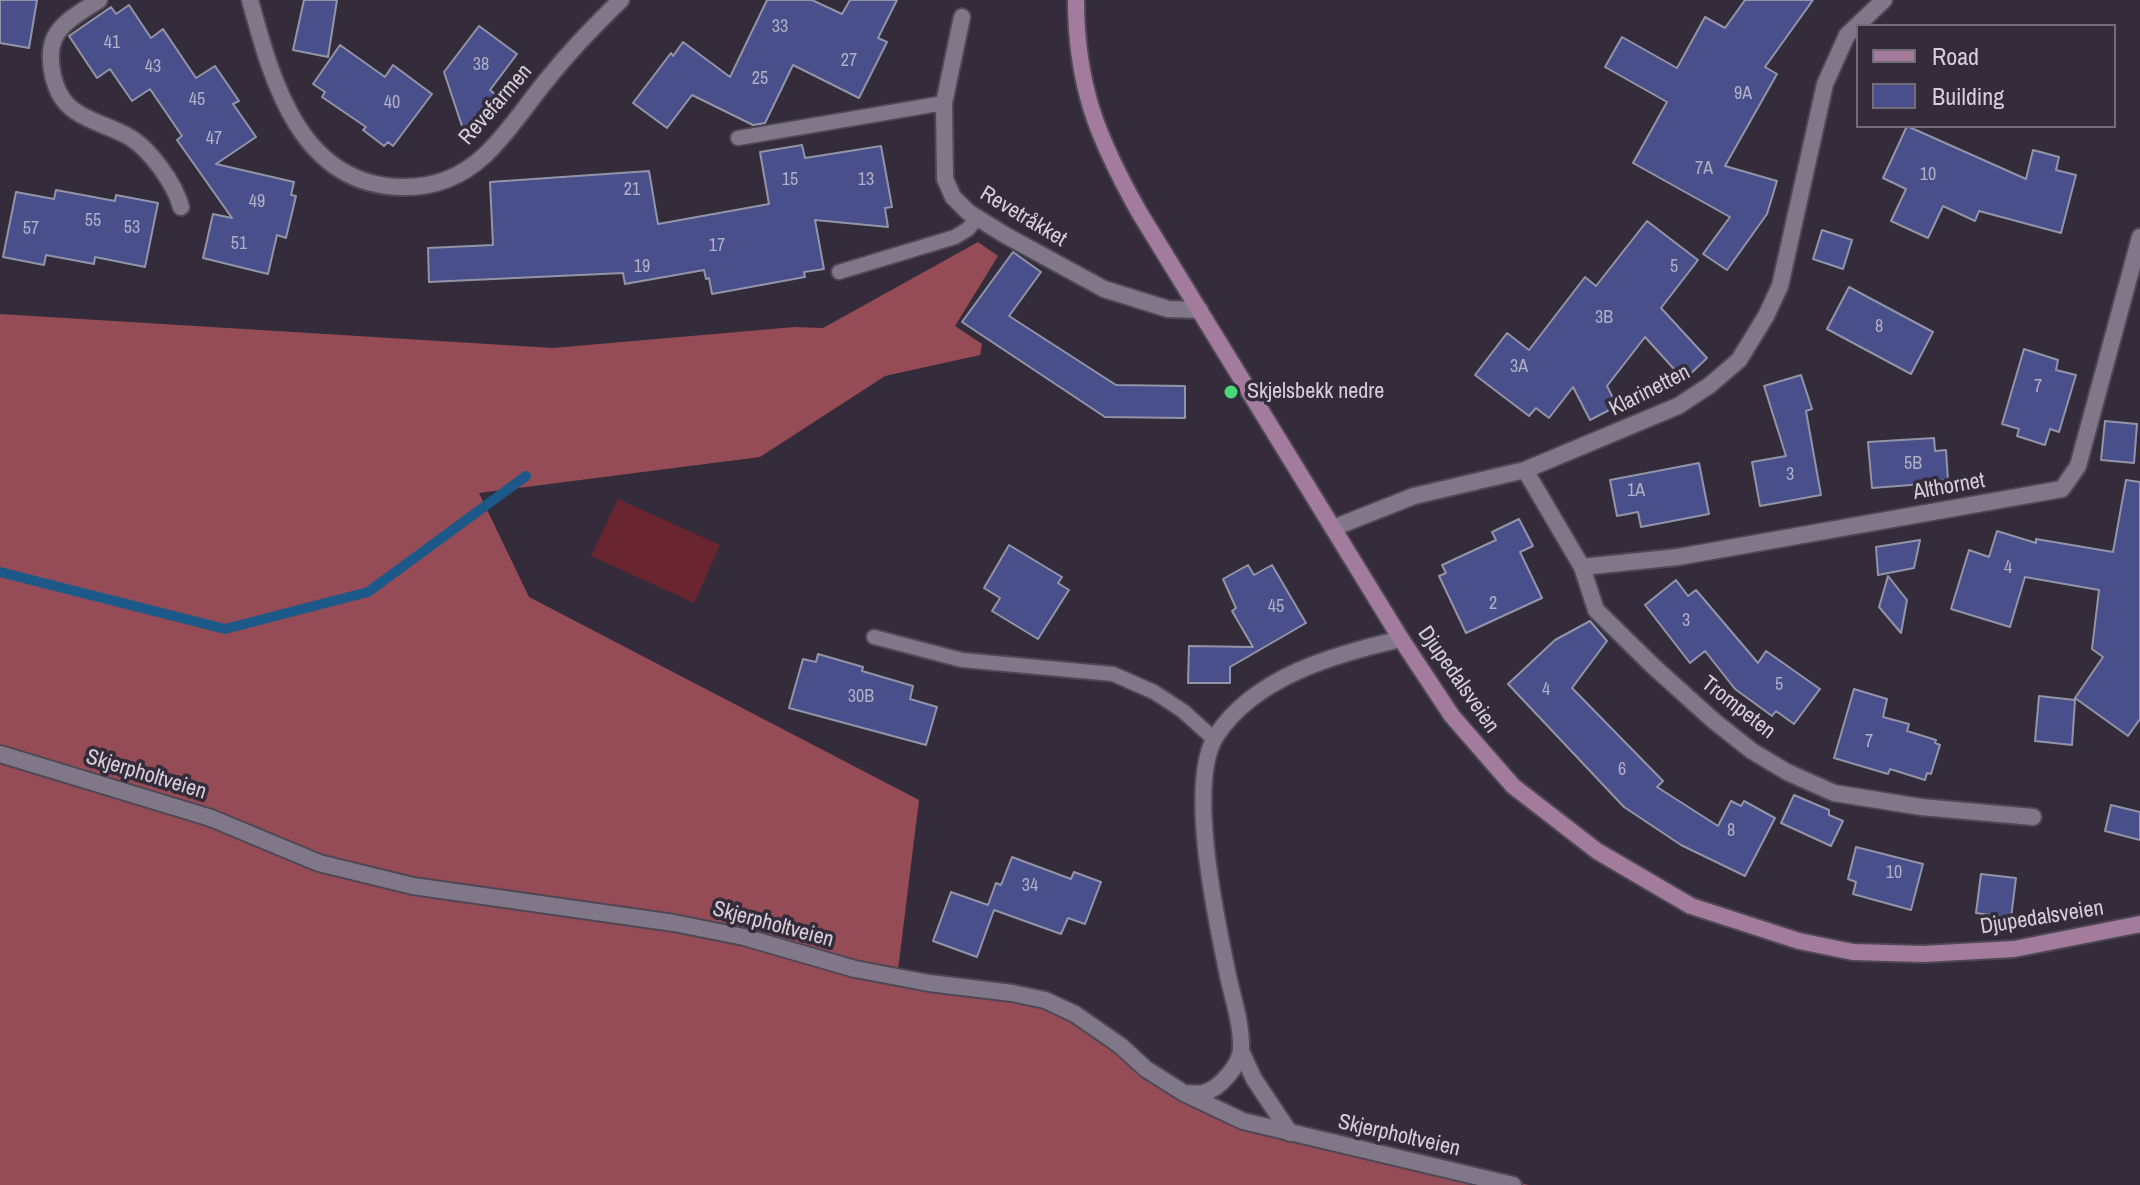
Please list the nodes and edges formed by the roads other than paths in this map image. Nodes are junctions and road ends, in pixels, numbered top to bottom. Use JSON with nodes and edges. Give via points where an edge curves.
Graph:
{"nodes":[{"id":1,"x":99,"y":0,"type":"edge"},
{"id":2,"x":250,"y":0,"type":"edge"},
{"id":3,"x":621,"y":0,"type":"edge"},
{"id":4,"x":1076,"y":0,"type":"edge"},
{"id":5,"x":1884,"y":0,"type":"edge"},
{"id":6,"x":962,"y":17,"type":"dead end"},
{"id":7,"x":1859,"y":24,"type":"edge"},
{"id":8,"x":1856,"y":26,"type":"edge"},
{"id":9,"x":944,"y":103,"type":"junction"},
{"id":10,"x":738,"y":138,"type":"dead end"},
{"id":11,"x":181,"y":207,"type":"dead end"},
{"id":12,"x":977,"y":218,"type":"junction"},
{"id":13,"x":2140,"y":237,"type":"edge"},
{"id":14,"x":839,"y":272,"type":"dead end"},
{"id":15,"x":1200,"y":310,"type":"junction"},
{"id":16,"x":1525,"y":470,"type":"junction"},
{"id":17,"x":1333,"y":528,"type":"junction"},
{"id":18,"x":1582,"y":567,"type":"junction"},
{"id":19,"x":874,"y":637,"type":"dead end"},
{"id":20,"x":1401,"y":639,"type":"junction"},
{"id":21,"x":1214,"y":739,"type":"junction"},
{"id":22,"x":0,"y":754,"type":"edge"},
{"id":23,"x":2033,"y":817,"type":"dead end"},
{"id":24,"x":2140,"y":924,"type":"edge"},
{"id":25,"x":1241,"y":1051,"type":"junction"},
{"id":26,"x":1184,"y":1093,"type":"junction"},
{"id":27,"x":1290,"y":1133,"type":"junction"},
{"id":28,"x":1513,"y":1185,"type":"edge"}],
"edges":[{"from":1,"to":11,"type":"street","via":[[53,37],[49,49],[58,94],[76,112],[132,139],[155,162]]},
{"from":2,"to":3,"type":"street","name":"Revefarmen","via":[[266,59],[312,147],[352,178],[373,185],[420,187],[442,183],[486,155],[551,74]]},
{"from":4,"to":15,"type":"street","name":"Djupedalsveien","via":[[1082,80],[1097,130],[1113,167]]},
{"from":5,"to":7,"type":"street","name":"Klarinetten"},
{"from":6,"to":9,"type":"street","name":"Revetråkket"},
{"from":8,"to":16,"type":"street","name":"Klarinetten","via":[[1825,84],[1780,286],[1739,360],[1678,406]]},
{"from":9,"to":10,"type":"lane"},
{"from":9,"to":12,"type":"street","name":"Revetråkket","via":[[945,179],[953,197]]},
{"from":12,"to":14,"type":"lane","via":[[955,237]]},
{"from":12,"to":15,"type":"street","name":"Revetråkket","via":[[1104,289],[1168,309]]},
{"from":13,"to":18,"type":"street","name":"Althornet","via":[[2078,466],[2062,489],[1678,557]]},
{"from":15,"to":17,"type":"street","name":"Djupedalsveien"},
{"from":16,"to":17,"type":"street","name":"Klarinetten","via":[[1414,496]]},
{"from":16,"to":18,"type":"street","name":"Trompeten"},
{"from":17,"to":20,"type":"street","name":"Djupedalsveien"},
{"from":18,"to":23,"type":"street","name":"Trompeten","via":[[1596,610],[1714,721],[1787,772],[1834,793]]},
{"from":19,"to":21,"type":"lane","via":[[962,660],[1113,674],[1154,692]]},
{"from":20,"to":21,"type":"street","via":[[1348,651],[1272,685],[1240,708]]},
{"from":20,"to":24,"type":"street","name":"Djupedalsveien","via":[[1452,716],[1513,786],[1597,851],[1691,906],[1853,952],[2014,949]]},
{"from":21,"to":25,"type":"street","via":[[1205,779],[1206,837]]},
{"from":22,"to":26,"type":"street","name":"Skjerpholtveien","via":[[211,818],[319,863],[397,882],[674,923],[855,969],[1045,1000],[1075,1014]]},
{"from":25,"to":26,"type":"street","via":[[1220,1083],[1205,1093]]},
{"from":25,"to":27,"type":"street"},
{"from":26,"to":27,"type":"street","name":"Skjerpholtveien","via":[[1243,1121]]},
{"from":27,"to":28,"type":"street","name":"Skjerpholtveien"}]}
